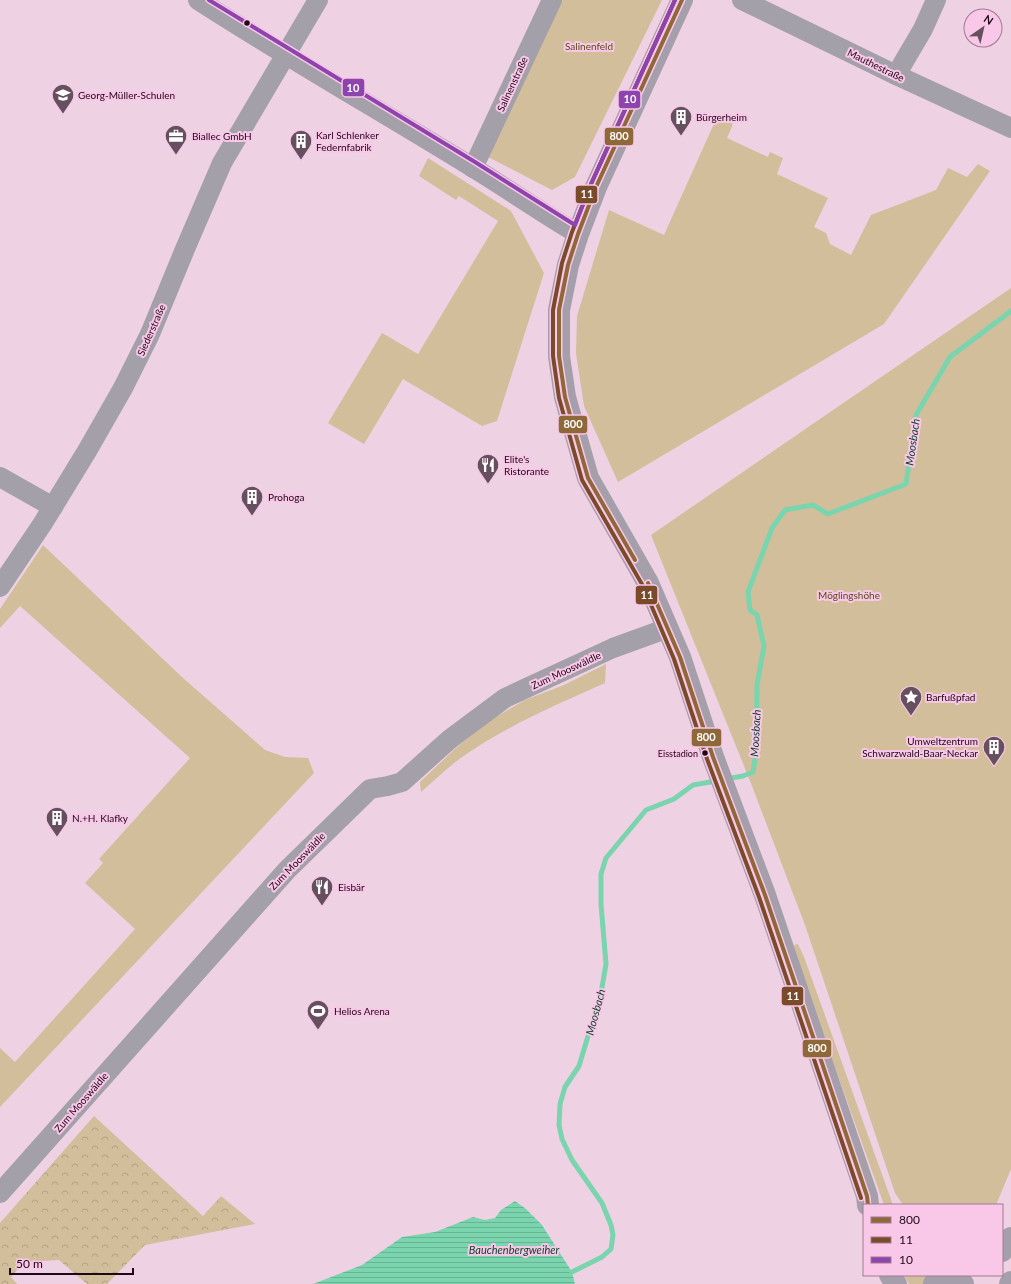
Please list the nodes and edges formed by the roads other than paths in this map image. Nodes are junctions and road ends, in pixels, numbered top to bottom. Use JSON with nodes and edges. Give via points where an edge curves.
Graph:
{"nodes":[{"id":1,"x":198,"y":0,"type":"edge"},
{"id":2,"x":318,"y":0,"type":"edge"},
{"id":3,"x":552,"y":0,"type":"edge"},
{"id":4,"x":682,"y":0,"type":"edge"},
{"id":5,"x":742,"y":0,"type":"edge"},
{"id":6,"x":936,"y":0,"type":"edge"},
{"id":7,"x":285,"y":55,"type":"junction"},
{"id":8,"x":896,"y":75,"type":"junction"},
{"id":9,"x":1011,"y":128,"type":"edge"},
{"id":10,"x":473,"y":168,"type":"junction"},
{"id":11,"x":578,"y":234,"type":"junction"},
{"id":12,"x":0,"y":477,"type":"edge"},
{"id":13,"x":52,"y":507,"type":"junction"},
{"id":14,"x":0,"y":587,"type":"edge"},
{"id":15,"x":668,"y":628,"type":"junction"},
{"id":16,"x":0,"y":1193,"type":"edge"},
{"id":17,"x":869,"y":1202,"type":"edge"},
{"id":18,"x":1011,"y":1238,"type":"edge"},
{"id":19,"x":1003,"y":1250,"type":"edge"},
{"id":20,"x":972,"y":1276,"type":"edge"},
{"id":21,"x":951,"y":1281,"type":"edge"}],
"edges":[{"from":1,"to":7,"type":"street"},
{"from":2,"to":7,"type":"street","name":"Siederstraße"},
{"from":3,"to":10,"type":"street","name":"Salinenstraße"},
{"from":4,"to":11,"type":"street","via":[[596,187]]},
{"from":5,"to":8,"type":"street","name":"Mauthestraße"},
{"from":6,"to":8,"type":"street","via":[[923,29]]},
{"from":7,"to":10,"type":"street"},
{"from":7,"to":13,"type":"street","name":"Siederstraße","via":[[222,164],[150,334],[123,388]]},
{"from":8,"to":9,"type":"street","name":"Mauthestraße"},
{"from":10,"to":11,"type":"street"},
{"from":11,"to":15,"type":"street","via":[[568,265],[559,310],[560,356],[565,397],[588,478],[636,560]]},
{"from":12,"to":13,"type":"street"},
{"from":13,"to":14,"type":"street","name":"Siederstraße"},
{"from":15,"to":16,"type":"street","name":"Zum Mooswäldle","via":[[613,648],[505,698],[450,739],[402,782],[370,789],[287,870]]},
{"from":15,"to":17,"type":"street","via":[[712,757],[765,895]]},
{"from":18,"to":19,"type":"street"},
{"from":20,"to":21,"type":"street"}]}
